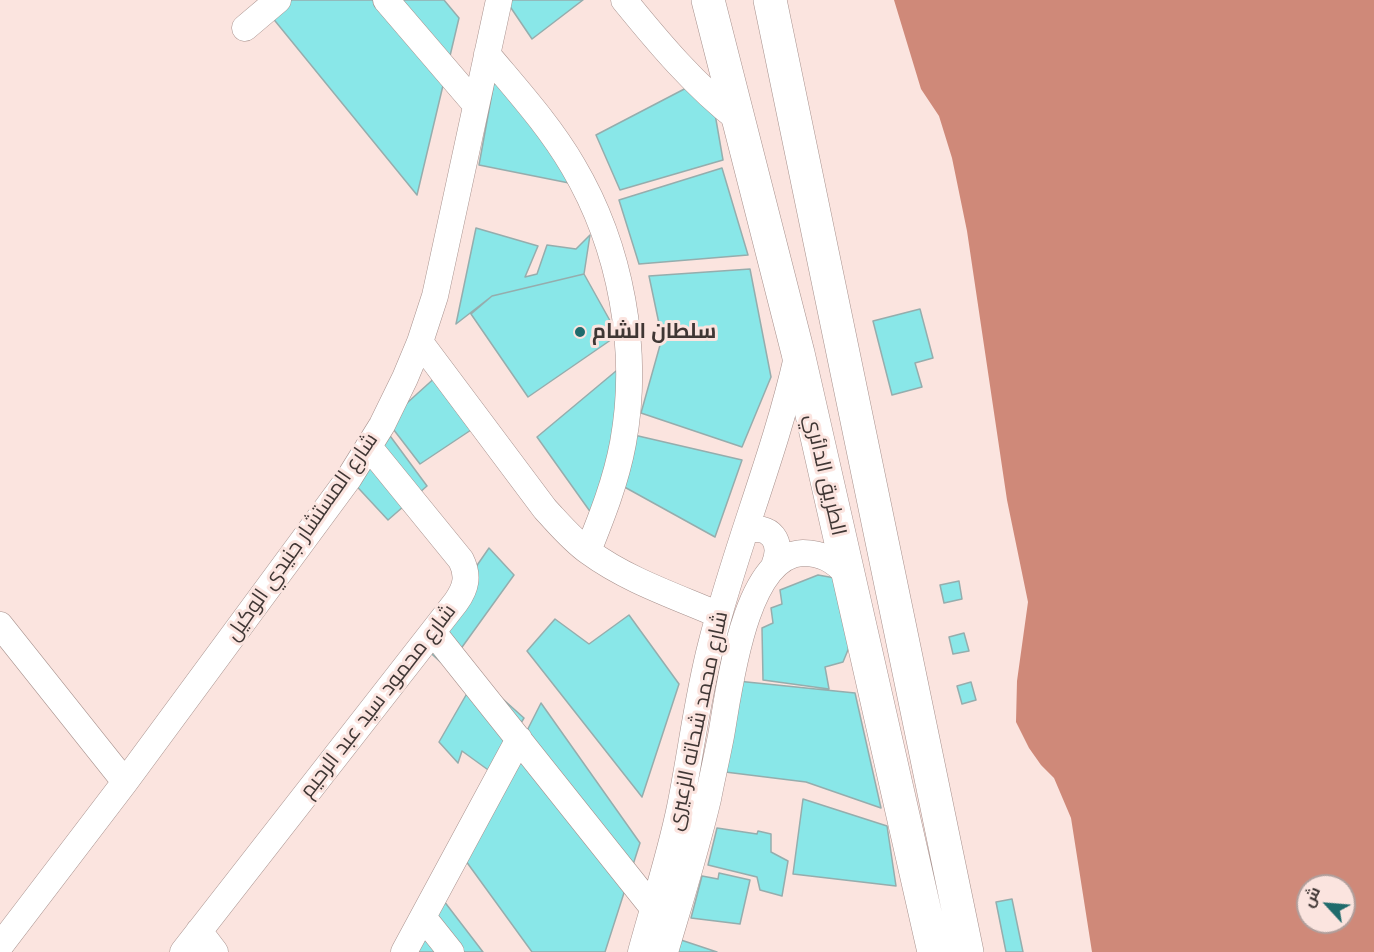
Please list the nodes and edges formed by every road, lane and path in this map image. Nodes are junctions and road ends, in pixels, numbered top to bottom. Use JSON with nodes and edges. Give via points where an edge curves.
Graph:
{"nodes":[{"id":1,"x":278,"y":0,"type":"edge"},
{"id":2,"x":386,"y":0,"type":"edge"},
{"id":3,"x":499,"y":0,"type":"edge"},
{"id":4,"x":624,"y":0,"type":"edge"},
{"id":5,"x":708,"y":0,"type":"edge"},
{"id":6,"x":770,"y":0,"type":"edge"},
{"id":7,"x":245,"y":27,"type":"dead end"},
{"id":8,"x":487,"y":54,"type":"junction"},
{"id":9,"x":476,"y":105,"type":"junction"},
{"id":10,"x":739,"y":120,"type":"junction"},
{"id":11,"x":420,"y":342,"type":"junction"},
{"id":12,"x":798,"y":353,"type":"junction"},
{"id":13,"x":369,"y":447,"type":"junction"},
{"id":14,"x":745,"y":531,"type":"junction"},
{"id":15,"x":588,"y":551,"type":"junction"},
{"id":16,"x":774,"y":566,"type":"junction"},
{"id":17,"x":847,"y":574,"type":"junction"},
{"id":18,"x":719,"y":615,"type":"junction"},
{"id":19,"x":0,"y":625,"type":"edge"},
{"id":20,"x":433,"y":632,"type":"junction"},
{"id":21,"x":519,"y":739,"type":"junction"},
{"id":22,"x":125,"y":782,"type":"junction"},
{"id":23,"x":653,"y":908,"type":"junction"},
{"id":24,"x":423,"y":918,"type":"junction"},
{"id":25,"x":199,"y":931,"type":"junction"},
{"id":26,"x":0,"y":946,"type":"edge"},
{"id":27,"x":183,"y":952,"type":"edge"},
{"id":28,"x":215,"y":952,"type":"edge"},
{"id":29,"x":404,"y":952,"type":"edge"},
{"id":30,"x":452,"y":952,"type":"edge"},
{"id":31,"x":641,"y":952,"type":"edge"},
{"id":32,"x":665,"y":952,"type":"edge"},
{"id":33,"x":934,"y":952,"type":"edge"},
{"id":34,"x":967,"y":952,"type":"edge"}],
"edges":[{"from":1,"to":7,"type":"street"},
{"from":2,"to":9,"type":"street"},
{"from":3,"to":8,"type":"street","name":"شارع المستشار جنيدي الوكيل"},
{"from":4,"to":10,"type":"street","via":[[683,69]]},
{"from":5,"to":10,"type":"highway","name":"الطريق الدائري"},
{"from":6,"to":34,"type":"highway","name":"الطريق الدائري"},
{"from":8,"to":9,"type":"street","name":"شارع المستشار جنيدي الوكيل"},
{"from":8,"to":15,"type":"street","via":[[543,120],[573,166],[599,217],[617,271],[627,328],[629,385],[623,442],[609,498]]},
{"from":9,"to":11,"type":"street","name":"شارع المستشار جنيدي الوكيل","via":[[435,296]]},
{"from":10,"to":12,"type":"highway","name":"الطريق الدائري"},
{"from":11,"to":13,"type":"street","name":"شارع المستشار جنيدي الوكيل"},
{"from":11,"to":15,"type":"street","via":[[545,509]]},
{"from":12,"to":14,"type":"street","name":"شارع محمد شحاته الزعيرى","via":[[778,431]]},
{"from":12,"to":17,"type":"highway","name":"الطريق الدائري"},
{"from":13,"to":20,"type":"street","name":"شارع محمود سيد عبد الرحيم","via":[[465,568],[462,595]]},
{"from":13,"to":22,"type":"street","name":"شارع المستشار جنيدي الوكيل"},
{"from":14,"to":16,"type":"street","via":[[762,529],[776,540]]},
{"from":14,"to":18,"type":"street","name":"شارع محمد شحاته الزعيرى"},
{"from":15,"to":18,"type":"street","via":[[632,577]]},
{"from":16,"to":17,"type":"street","via":[[785,558],[812,553],[837,563]]},
{"from":16,"to":32,"type":"street","name":"شارع محمد شحاته الزعيرى","via":[[755,597],[743,631],[704,814]]},
{"from":17,"to":33,"type":"highway","name":"الطريق الدائري"},
{"from":18,"to":23,"type":"street","name":"شارع محمد شحاته الزعيرى","via":[[698,703],[680,808]]},
{"from":19,"to":22,"type":"street"},
{"from":20,"to":21,"type":"street"},
{"from":20,"to":25,"type":"street","name":"شارع محمود سيد عبد الرحيم"},
{"from":21,"to":23,"type":"street"},
{"from":21,"to":24,"type":"street"},
{"from":22,"to":26,"type":"street","name":"شارع المستشار جنيدي الوكيل"},
{"from":23,"to":31,"type":"street","name":"شارع محمد شحاته الزعيرى"},
{"from":24,"to":29,"type":"street"},
{"from":24,"to":30,"type":"street"},
{"from":25,"to":27,"type":"street","name":"شارع محمود سيد عبد الرحيم"},
{"from":25,"to":28,"type":"street"}]}
